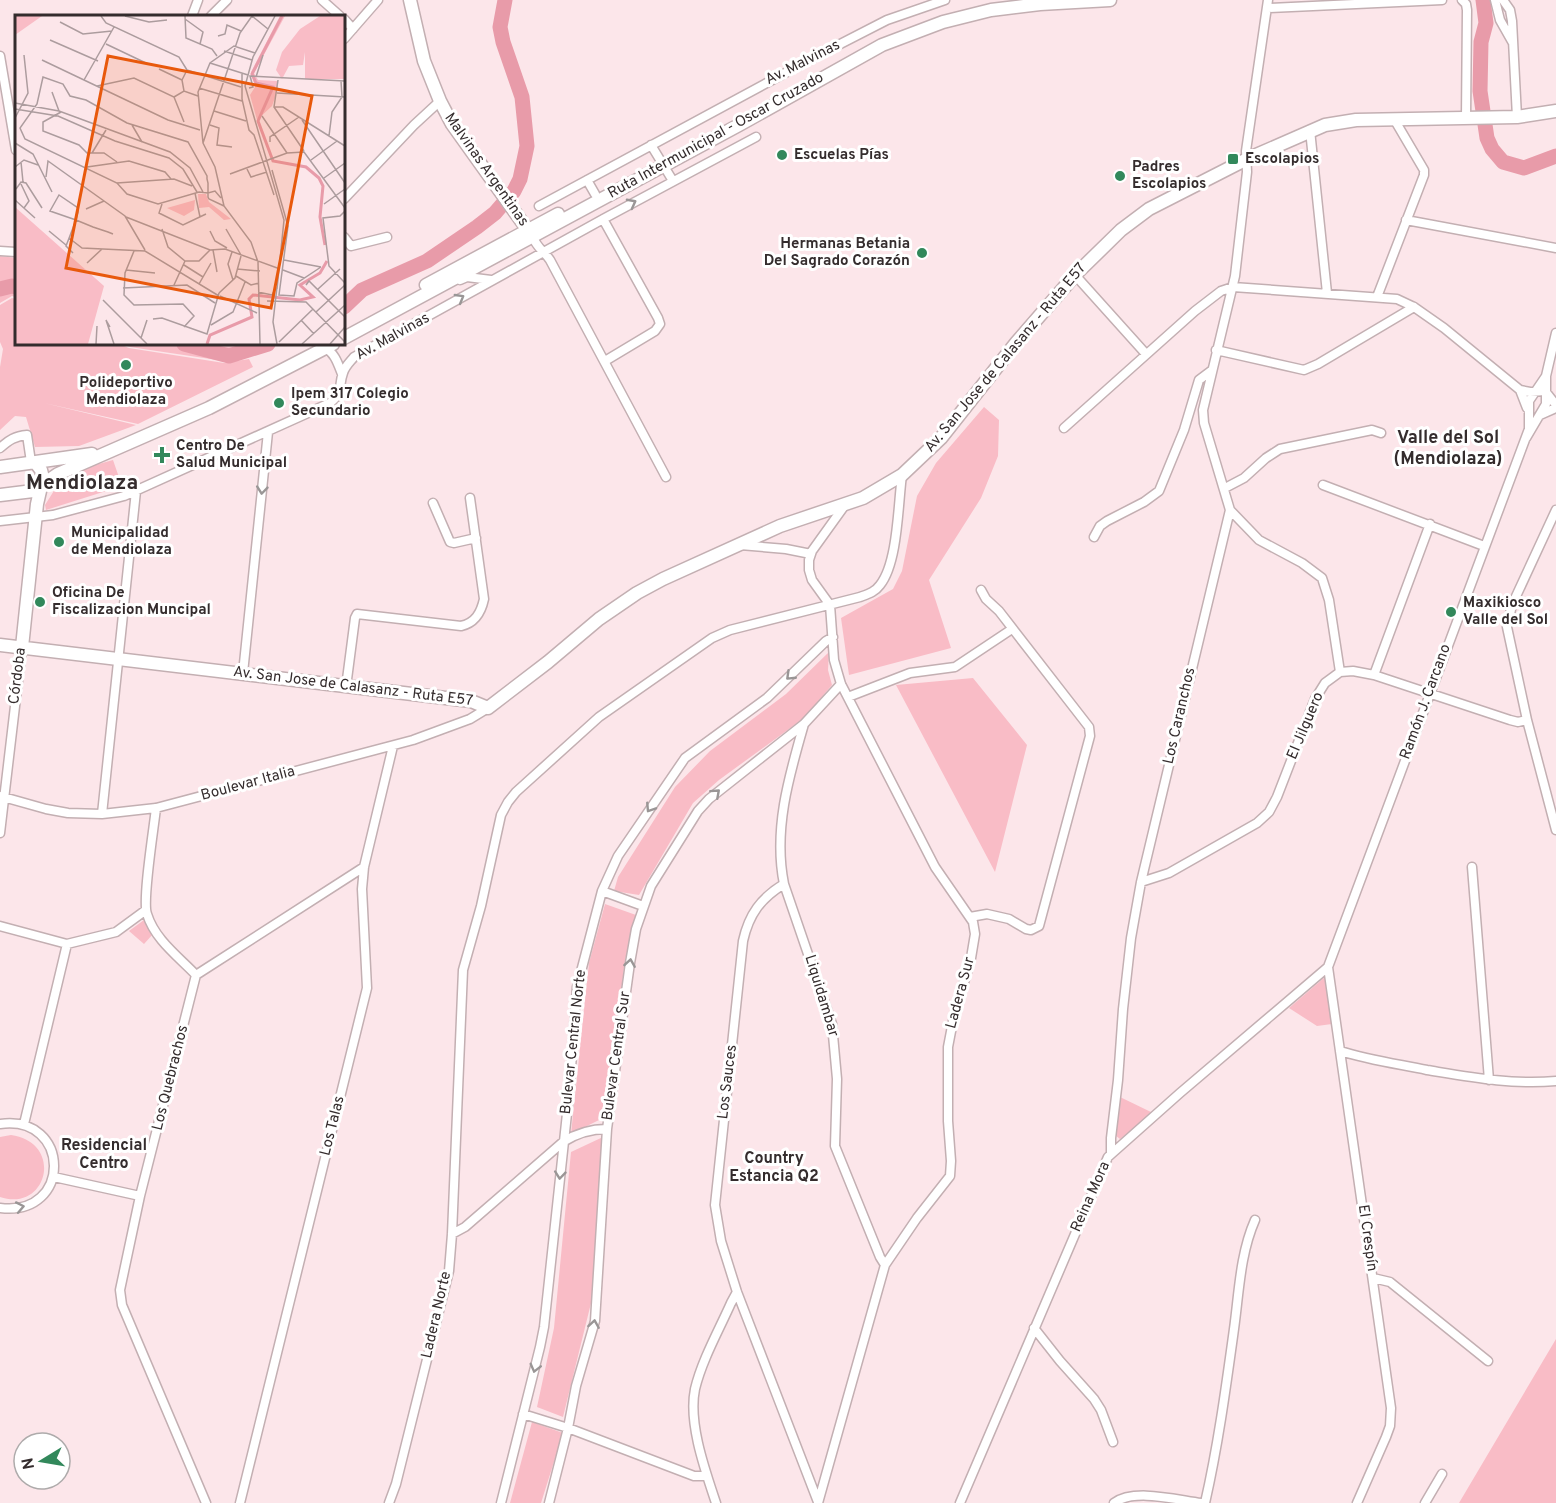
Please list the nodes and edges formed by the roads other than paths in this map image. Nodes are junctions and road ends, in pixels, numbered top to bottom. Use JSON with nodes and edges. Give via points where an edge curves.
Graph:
{"nodes":[{"id":1,"x":198,"y":0,"type":"edge"},
{"id":2,"x":227,"y":0,"type":"edge"},
{"id":3,"x":322,"y":0,"type":"edge"},
{"id":4,"x":378,"y":0,"type":"edge"},
{"id":5,"x":410,"y":0,"type":"edge"},
{"id":6,"x":945,"y":0,"type":"edge"},
{"id":7,"x":1032,"y":0,"type":"edge"},
{"id":8,"x":1110,"y":0,"type":"edge"},
{"id":9,"x":1442,"y":0,"type":"edge"},
{"id":10,"x":1495,"y":0,"type":"edge"},
{"id":11,"x":1503,"y":0,"type":"edge"},
{"id":12,"x":1464,"y":2,"type":"edge"},
{"id":13,"x":1268,"y":4,"type":"edge"},
{"id":14,"x":192,"y":15,"type":"edge"},
{"id":15,"x":212,"y":15,"type":"edge"},
{"id":16,"x":339,"y":15,"type":"edge"},
{"id":17,"x":345,"y":21,"type":"edge"},
{"id":18,"x":353,"y":28,"type":"junction"},
{"id":19,"x":345,"y":38,"type":"edge"},
{"id":20,"x":1513,"y":43,"type":"junction"},
{"id":21,"x":0,"y":56,"type":"edge"},
{"id":22,"x":440,"y":101,"type":"junction"},
{"id":23,"x":1556,"y":111,"type":"edge"},
{"id":24,"x":1517,"y":117,"type":"junction"},
{"id":25,"x":1471,"y":118,"type":"junction"},
{"id":26,"x":1394,"y":119,"type":"junction"},
{"id":27,"x":1310,"y":130,"type":"junction"},
{"id":28,"x":756,"y":137,"type":"dead end"},
{"id":29,"x":15,"y":144,"type":"edge"},
{"id":30,"x":651,"y":145,"type":"junction"},
{"id":31,"x":1247,"y":159,"type":"junction"},
{"id":32,"x":662,"y":161,"type":"junction"},
{"id":33,"x":587,"y":180,"type":"junction"},
{"id":34,"x":673,"y":181,"type":"junction"},
{"id":35,"x":595,"y":194,"type":"junction"},
{"id":36,"x":345,"y":198,"type":"edge"},
{"id":37,"x":539,"y":206,"type":"dead end"},
{"id":38,"x":603,"y":219,"type":"junction"},
{"id":39,"x":1406,"y":220,"type":"junction"},
{"id":40,"x":530,"y":233,"type":"junction"},
{"id":41,"x":387,"y":237,"type":"dead end"},
{"id":42,"x":345,"y":238,"type":"edge"},
{"id":43,"x":1556,"y":248,"type":"edge"},
{"id":44,"x":0,"y":251,"type":"edge"},
{"id":45,"x":15,"y":252,"type":"edge"},
{"id":46,"x":545,"y":252,"type":"junction"},
{"id":47,"x":1075,"y":275,"type":"junction"},
{"id":48,"x":491,"y":280,"type":"junction"},
{"id":49,"x":1233,"y":287,"type":"junction"},
{"id":50,"x":1327,"y":293,"type":"junction"},
{"id":51,"x":1377,"y":297,"type":"junction"},
{"id":52,"x":1414,"y":307,"type":"junction"},
{"id":53,"x":395,"y":311,"type":"junction"},
{"id":54,"x":345,"y":329,"type":"edge"},
{"id":55,"x":1556,"y":333,"type":"edge"},
{"id":56,"x":345,"y":337,"type":"edge"},
{"id":57,"x":326,"y":345,"type":"edge"},
{"id":58,"x":1216,"y":350,"type":"junction"},
{"id":59,"x":1146,"y":354,"type":"junction"},
{"id":60,"x":605,"y":362,"type":"junction"},
{"id":61,"x":1211,"y":371,"type":"junction"},
{"id":62,"x":342,"y":374,"type":"junction"},
{"id":63,"x":1546,"y":376,"type":"junction"},
{"id":64,"x":1520,"y":390,"type":"junction"},
{"id":65,"x":1545,"y":391,"type":"junction"},
{"id":66,"x":1534,"y":392,"type":"junction"},
{"id":67,"x":1556,"y":406,"type":"edge"},
{"id":68,"x":1529,"y":410,"type":"junction"},
{"id":69,"x":1540,"y":415,"type":"junction"},
{"id":70,"x":1064,"y":428,"type":"dead end"},
{"id":71,"x":268,"y":432,"type":"junction"},
{"id":72,"x":1381,"y":433,"type":"dead end"},
{"id":73,"x":1526,"y":438,"type":"junction"},
{"id":74,"x":0,"y":448,"type":"edge"},
{"id":75,"x":114,"y":449,"type":"junction"},
{"id":76,"x":33,"y":462,"type":"junction"},
{"id":77,"x":0,"y":467,"type":"edge"},
{"id":78,"x":902,"y":475,"type":"junction"},
{"id":79,"x":666,"y":477,"type":"dead end"},
{"id":80,"x":1323,"y":485,"type":"dead end"},
{"id":81,"x":40,"y":487,"type":"junction"},
{"id":82,"x":1225,"y":488,"type":"junction"},
{"id":83,"x":136,"y":491,"type":"junction"},
{"id":84,"x":2,"y":496,"type":"edge"},
{"id":85,"x":470,"y":498,"type":"dead end"},
{"id":86,"x":434,"y":502,"type":"dead end"},
{"id":87,"x":845,"y":505,"type":"junction"},
{"id":88,"x":1230,"y":510,"type":"junction"},
{"id":89,"x":1556,"y":510,"type":"edge"},
{"id":90,"x":36,"y":518,"type":"junction"},
{"id":91,"x":0,"y":521,"type":"edge"},
{"id":92,"x":1430,"y":524,"type":"junction"},
{"id":93,"x":1094,"y":537,"type":"dead end"},
{"id":94,"x":476,"y":538,"type":"junction"},
{"id":95,"x":739,"y":545,"type":"junction"},
{"id":96,"x":1484,"y":546,"type":"junction"},
{"id":97,"x":811,"y":554,"type":"junction"},
{"id":98,"x":981,"y":590,"type":"dead end"},
{"id":99,"x":830,"y":604,"type":"junction"},
{"id":100,"x":1012,"y":629,"type":"junction"},
{"id":101,"x":833,"y":637,"type":"junction"},
{"id":102,"x":0,"y":645,"type":"edge"},
{"id":103,"x":22,"y":647,"type":"junction"},
{"id":104,"x":117,"y":658,"type":"junction"},
{"id":105,"x":1340,"y":672,"type":"junction"},
{"id":106,"x":243,"y":673,"type":"junction"},
{"id":107,"x":1374,"y":675,"type":"junction"},
{"id":108,"x":841,"y":684,"type":"junction"},
{"id":109,"x":346,"y":687,"type":"junction"},
{"id":110,"x":1429,"y":694,"type":"junction"},
{"id":111,"x":848,"y":697,"type":"junction"},
{"id":112,"x":488,"y":708,"type":"junction"},
{"id":113,"x":1527,"y":720,"type":"junction"},
{"id":114,"x":804,"y":724,"type":"junction"},
{"id":115,"x":393,"y":746,"type":"junction"},
{"id":116,"x":2,"y":797,"type":"edge"},
{"id":117,"x":156,"y":808,"type":"junction"},
{"id":118,"x":102,"y":814,"type":"junction"},
{"id":119,"x":1556,"y":831,"type":"edge"},
{"id":120,"x":0,"y":833,"type":"edge"},
{"id":121,"x":363,"y":867,"type":"junction"},
{"id":122,"x":1472,"y":867,"type":"dead end"},
{"id":123,"x":1141,"y":882,"type":"junction"},
{"id":124,"x":784,"y":884,"type":"junction"},
{"id":125,"x":602,"y":891,"type":"junction"},
{"id":126,"x":643,"y":906,"type":"junction"},
{"id":127,"x":146,"y":910,"type":"junction"},
{"id":128,"x":970,"y":917,"type":"junction"},
{"id":129,"x":0,"y":926,"type":"edge"},
{"id":130,"x":67,"y":944,"type":"junction"},
{"id":131,"x":1328,"y":967,"type":"junction"},
{"id":132,"x":196,"y":975,"type":"junction"},
{"id":133,"x":1341,"y":1051,"type":"junction"},
{"id":134,"x":1489,"y":1080,"type":"junction"},
{"id":135,"x":1556,"y":1081,"type":"edge"},
{"id":136,"x":0,"y":1124,"type":"edge"},
{"id":137,"x":24,"y":1125,"type":"junction"},
{"id":138,"x":607,"y":1129,"type":"junction"},
{"id":139,"x":563,"y":1142,"type":"junction"},
{"id":140,"x":1111,"y":1153,"type":"junction"},
{"id":141,"x":54,"y":1177,"type":"junction"},
{"id":142,"x":140,"y":1196,"type":"junction"},
{"id":143,"x":0,"y":1208,"type":"edge"},
{"id":144,"x":1255,"y":1220,"type":"dead end"},
{"id":145,"x":452,"y":1234,"type":"junction"},
{"id":146,"x":885,"y":1265,"type":"junction"},
{"id":147,"x":1372,"y":1278,"type":"junction"},
{"id":148,"x":737,"y":1292,"type":"junction"},
{"id":149,"x":1034,"y":1328,"type":"junction"},
{"id":150,"x":1488,"y":1361,"type":"dead end"},
{"id":151,"x":523,"y":1414,"type":"junction"},
{"id":152,"x":568,"y":1428,"type":"junction"},
{"id":153,"x":1113,"y":1442,"type":"dead end"},
{"id":154,"x":1442,"y":1474,"type":"dead end"},
{"id":155,"x":707,"y":1476,"type":"junction"},
{"id":156,"x":206,"y":1503,"type":"edge"},
{"id":157,"x":240,"y":1503,"type":"edge"},
{"id":158,"x":389,"y":1503,"type":"edge"},
{"id":159,"x":501,"y":1503,"type":"edge"},
{"id":160,"x":549,"y":1503,"type":"edge"},
{"id":161,"x":716,"y":1503,"type":"edge"},
{"id":162,"x":818,"y":1503,"type":"edge"},
{"id":163,"x":960,"y":1503,"type":"edge"},
{"id":164,"x":1114,"y":1503,"type":"edge"},
{"id":165,"x":1203,"y":1503,"type":"edge"},
{"id":166,"x":1357,"y":1503,"type":"edge"},
{"id":167,"x":1425,"y":1503,"type":"edge"}],
"edges":[{"from":1,"to":14,"type":"street"},
{"from":2,"to":15,"type":"street"},
{"from":3,"to":16,"type":"street"},
{"from":4,"to":18,"type":"street"},
{"from":5,"to":22,"type":"street","name":"Malvinas Argentinas","via":[[424,61]]},
{"from":6,"to":30,"type":"street","name":"Av. Malvinas","via":[[887,21]]},
{"from":7,"to":32,"type":"street","name":"Ruta Intermunicipal - Oscar Cruzado","via":[[966,11],[893,35]]},
{"from":8,"to":32,"type":"street","name":"Ruta Intermunicipal - Oscar Cruzado","via":[[991,10],[911,33],[867,51],[739,125]]},
{"from":9,"to":13,"type":"street"},
{"from":10,"to":20,"type":"street","via":[[1500,20]]},
{"from":11,"to":20,"type":"street","via":[[1511,14]]},
{"from":12,"to":25,"type":"street"},
{"from":13,"to":31,"type":"street","name":"Los Caranchos"},
{"from":17,"to":18,"type":"street"},
{"from":18,"to":19,"type":"street"},
{"from":20,"to":24,"type":"street"},
{"from":21,"to":29,"type":"street"},
{"from":22,"to":36,"type":"street"},
{"from":22,"to":40,"type":"street","name":"Malvinas Argentinas","via":[[452,124]]},
{"from":23,"to":24,"type":"street","name":"Av. San Jose de Calasanz - Ruta E57"},
{"from":24,"to":25,"type":"street","name":"Av. San Jose de Calasanz - Ruta E57"},
{"from":25,"to":26,"type":"street","name":"Av. San Jose de Calasanz - Ruta E57"},
{"from":26,"to":27,"type":"street","name":"Av. San Jose de Calasanz - Ruta E57","via":[[1347,121]]},
{"from":26,"to":39,"type":"street","via":[[1424,170]]},
{"from":27,"to":31,"type":"street","name":"Av. San Jose de Calasanz - Ruta E57"},
{"from":27,"to":50,"type":"street"},
{"from":28,"to":34,"type":"street","name":"Av. Malvinas"},
{"from":30,"to":32,"type":"street"},
{"from":30,"to":33,"type":"street","name":"Av. Malvinas"},
{"from":31,"to":47,"type":"street","name":"Av. San Jose de Calasanz - Ruta E57","via":[[1149,209],[1120,230]]},
{"from":31,"to":49,"type":"street","name":"Los Caranchos"},
{"from":32,"to":34,"type":"street"},
{"from":32,"to":35,"type":"street","name":"Ruta Intermunicipal - Oscar Cruzado"},
{"from":32,"to":40,"type":"street","name":"Ruta Intermunicipal - Oscar Cruzado"},
{"from":33,"to":35,"type":"street"},
{"from":33,"to":37,"type":"street","name":"Av. Malvinas"},
{"from":38,"to":34,"type":"street","name":"Av. Malvinas","one_way":true},
{"from":35,"to":40,"type":"street","name":"Ruta Intermunicipal - Oscar Cruzado"},
{"from":38,"to":46,"type":"street","name":"Av. Malvinas"},
{"from":38,"to":60,"type":"street","via":[[660,324]]},
{"from":39,"to":43,"type":"street"},
{"from":39,"to":51,"type":"street"},
{"from":40,"to":46,"type":"street"},
{"from":40,"to":53,"type":"street","name":"Ruta Intermunicipal - Oscar Cruzado"},
{"from":40,"to":54,"type":"street","name":"Ruta Intermunicipal - Oscar Cruzado"},
{"from":41,"to":42,"type":"street","via":[[351,246]]},
{"from":44,"to":45,"type":"street"},
{"from":46,"to":48,"type":"street","name":"Av. Malvinas"},
{"from":46,"to":60,"type":"street"},
{"from":47,"to":59,"type":"street"},
{"from":47,"to":78,"type":"street","name":"Av. San Jose de Calasanz - Ruta E57","via":[[941,438]]},
{"from":48,"to":53,"type":"street","via":[[467,277]]},
{"from":62,"to":48,"type":"street","name":"Av. Malvinas","one_way":true,"via":[[354,357]]},
{"from":49,"to":50,"type":"street"},
{"from":49,"to":58,"type":"street","name":"Los Caranchos"},
{"from":49,"to":59,"type":"street","via":[[1221,291]]},
{"from":50,"to":51,"type":"street"},
{"from":51,"to":52,"type":"street","via":[[1397,299]]},
{"from":52,"to":58,"type":"street","via":[[1304,370]]},
{"from":52,"to":64,"type":"street"},
{"from":53,"to":56,"type":"street","name":"Ruta Intermunicipal - Oscar Cruzado"},
{"from":55,"to":63,"type":"street","name":"Ramón J. Carcano"},
{"from":57,"to":62,"type":"street"},
{"from":57,"to":75,"type":"street","via":[[197,412]]},
{"from":58,"to":61,"type":"street","name":"Los Caranchos"},
{"from":59,"to":70,"type":"street"},
{"from":60,"to":79,"type":"street"},
{"from":61,"to":82,"type":"street","name":"Los Caranchos","via":[[1203,417]]},
{"from":61,"to":93,"type":"street","via":[[1199,380],[1160,491],[1107,521]]},
{"from":62,"to":71,"type":"street","name":"Av. Malvinas","via":[[336,398]]},
{"from":63,"to":65,"type":"street","name":"Ramón J. Carcano"},
{"from":63,"to":66,"type":"street","name":"Ramón J. Carcano"},
{"from":64,"to":66,"type":"street"},
{"from":64,"to":68,"type":"street"},
{"from":65,"to":66,"type":"street"},
{"from":65,"to":67,"type":"street"},
{"from":65,"to":69,"type":"street","name":"Ramón J. Carcano","via":[[1546,404]]},
{"from":66,"to":68,"type":"street","name":"Ramón J. Carcano"},
{"from":67,"to":69,"type":"street"},
{"from":68,"to":69,"type":"street"},
{"from":68,"to":73,"type":"street","name":"Ramón J. Carcano"},
{"from":69,"to":73,"type":"street","name":"Ramón J. Carcano"},
{"from":71,"to":83,"type":"street","name":"Av. Malvinas"},
{"from":71,"to":106,"type":"street","one_way":true},
{"from":72,"to":82,"type":"street","via":[[1372,430],[1280,449]]},
{"from":73,"to":96,"type":"street","name":"Ramón J. Carcano"},
{"from":74,"to":76,"type":"street","via":[[10,439],[27,435]]},
{"from":75,"to":76,"type":"street"},
{"from":75,"to":81,"type":"street","via":[[58,474]]},
{"from":76,"to":77,"type":"street"},
{"from":76,"to":81,"type":"street","via":[[43,473]]},
{"from":78,"to":87,"type":"street","name":"Av. San Jose de Calasanz - Ruta E57"},
{"from":78,"to":99,"type":"street","name":"Ladera Norte","via":[[886,577],[868,594]]},
{"from":80,"to":92,"type":"street"},
{"from":81,"to":84,"type":"street"},
{"from":81,"to":90,"type":"street","name":"Córdoba"},
{"from":82,"to":88,"type":"street","name":"Los Caranchos"},
{"from":83,"to":90,"type":"street","name":"Av. Malvinas"},
{"from":83,"to":104,"type":"street"},
{"from":84,"to":90,"type":"street","via":[[25,501]]},
{"from":85,"to":94,"type":"street"},
{"from":86,"to":94,"type":"street","via":[[450,542]]},
{"from":87,"to":95,"type":"street","name":"Av. San Jose de Calasanz - Ruta E57","via":[[790,522]]},
{"from":87,"to":97,"type":"street"},
{"from":88,"to":105,"type":"street","via":[[1259,540],[1302,562],[1322,578]]},
{"from":88,"to":123,"type":"street","name":"Los Caranchos"},
{"from":89,"to":113,"type":"street","via":[[1507,620]]},
{"from":90,"to":91,"type":"street","name":"Av. Malvinas"},
{"from":90,"to":103,"type":"street","name":"Córdoba"},
{"from":92,"to":96,"type":"street"},
{"from":92,"to":107,"type":"street"},
{"from":94,"to":109,"type":"street","via":[[484,599],[477,617],[461,626],[357,614]]},
{"from":95,"to":97,"type":"street"},
{"from":95,"to":112,"type":"street","name":"Av. San Jose de Calasanz - Ruta E57","via":[[663,579],[621,603]]},
{"from":96,"to":110,"type":"street","name":"Ramón J. Carcano"},
{"from":97,"to":99,"type":"street","via":[[812,580]]},
{"from":98,"to":100,"type":"street"},
{"from":99,"to":101,"type":"street","name":"Ladera Sur"},
{"from":99,"to":145,"type":"street","name":"Ladera Norte","via":[[712,638],[582,730],[508,802],[496,829],[481,906],[464,963]]},
{"from":100,"to":111,"type":"street","via":[[955,667],[910,673]]},
{"from":100,"to":128,"type":"street","via":[[1089,728],[1090,736],[1039,926],[1026,929],[1009,919],[987,914]]},
{"from":101,"to":108,"type":"street","name":"Ladera Sur"},
{"from":101,"to":125,"type":"street","name":"Bulevar Central Norte","one_way":true,"via":[[757,706],[685,758],[618,856]]},
{"from":102,"to":103,"type":"street","name":"Av. San Jose de Calasanz - Ruta E57"},
{"from":103,"to":104,"type":"street","name":"Av. San Jose de Calasanz - Ruta E57"},
{"from":103,"to":116,"type":"street","name":"Córdoba"},
{"from":104,"to":106,"type":"street","name":"Av. San Jose de Calasanz - Ruta E57"},
{"from":104,"to":118,"type":"street"},
{"from":105,"to":107,"type":"street"},
{"from":105,"to":123,"type":"street","name":"El Jilguero","via":[[1325,683],[1315,699],[1269,812],[1257,823],[1169,873]]},
{"from":106,"to":109,"type":"street","name":"Av. San Jose de Calasanz - Ruta E57"},
{"from":107,"to":110,"type":"street"},
{"from":108,"to":111,"type":"street","name":"Ladera Sur"},
{"from":108,"to":114,"type":"street","name":"Bulevar Central Sur"},
{"from":109,"to":112,"type":"street","name":"Av. San Jose de Calasanz - Ruta E57","via":[[471,701]]},
{"from":110,"to":113,"type":"street","via":[[1510,720]]},
{"from":110,"to":131,"type":"street","name":"Ramón J. Carcano"},
{"from":111,"to":128,"type":"street","name":"Ladera Sur","via":[[935,867]]},
{"from":112,"to":115,"type":"street","name":"Boulevar Italia","via":[[470,719]]},
{"from":113,"to":119,"type":"street"},
{"from":114,"to":124,"type":"street","name":"Liquidambar","via":[[784,802],[780,845]]},
{"from":126,"to":114,"type":"street","name":"Bulevar Central Sur","one_way":true,"via":[[651,886],[698,811]]},
{"from":115,"to":117,"type":"street","name":"Boulevar Italia"},
{"from":115,"to":121,"type":"street","name":"Los Talas"},
{"from":116,"to":118,"type":"street","name":"Boulevar Italia","via":[[56,811]]},
{"from":116,"to":120,"type":"street","name":"Córdoba"},
{"from":117,"to":118,"type":"street","name":"Boulevar Italia"},
{"from":117,"to":127,"type":"street"},
{"from":121,"to":132,"type":"street"},
{"from":121,"to":157,"type":"street","name":"Los Talas","via":[[367,988]]},
{"from":122,"to":134,"type":"street"},
{"from":123,"to":140,"type":"street","name":"Los Caranchos","via":[[1123,1009]]},
{"from":124,"to":146,"type":"street","name":"Liquidambar","via":[[832,1024],[836,1062],[835,1146]]},
{"from":124,"to":148,"type":"street","name":"Los Sauces","via":[[762,900],[752,914],[741,954],[715,1205],[721,1241]]},
{"from":125,"to":126,"type":"street"},
{"from":125,"to":139,"type":"street","name":"Bulevar Central Norte","via":[[577,987]]},
{"from":138,"to":126,"type":"street","name":"Bulevar Central Sur","one_way":true,"via":[[630,963]]},
{"from":127,"to":130,"type":"street","via":[[116,932]]},
{"from":127,"to":132,"type":"street","via":[[165,944]]},
{"from":128,"to":146,"type":"street","name":"Ladera Sur","via":[[975,927],[974,944],[947,1057],[952,1170]]},
{"from":129,"to":130,"type":"street"},
{"from":130,"to":137,"type":"street"},
{"from":131,"to":133,"type":"street","name":"El Crespín"},
{"from":131,"to":140,"type":"street","name":"Reina Mora"},
{"from":132,"to":142,"type":"street","name":"Los Quebrachos"},
{"from":133,"to":134,"type":"street","via":[[1364,1059]]},
{"from":133,"to":147,"type":"street","name":"El Crespín"},
{"from":134,"to":135,"type":"street"},
{"from":136,"to":137,"type":"street"},
{"from":137,"to":141,"type":"street","via":[[36,1130],[49,1145]]},
{"from":138,"to":139,"type":"street","via":[[594,1129]]},
{"from":152,"to":138,"type":"street","name":"Bulevar Central Sur","one_way":true,"via":[[595,1321]]},
{"from":139,"to":145,"type":"street"},
{"from":139,"to":151,"type":"street","name":"Bulevar Central Norte","one_way":true,"via":[[544,1327]]},
{"from":140,"to":149,"type":"street","name":"Reina Mora"},
{"from":141,"to":142,"type":"street"},
{"from":143,"to":141,"type":"street","one_way":true,"via":[[14,1209],[33,1203],[48,1190]]},
{"from":142,"to":156,"type":"street","name":"Los Quebrachos","via":[[120,1298]]},
{"from":144,"to":165,"type":"street","via":[[1244,1261]]},
{"from":145,"to":158,"type":"street","name":"Ladera Norte","via":[[449,1271]]},
{"from":146,"to":162,"type":"street","name":"Ladera Sur"},
{"from":147,"to":150,"type":"street","via":[[1390,1282]]},
{"from":147,"to":166,"type":"street","name":"El Crespín","via":[[1391,1417]]},
{"from":148,"to":155,"type":"street","via":[[696,1388],[693,1419]]},
{"from":148,"to":162,"type":"street","name":"Los Sauces"},
{"from":149,"to":153,"type":"street","via":[[1094,1399]]},
{"from":149,"to":163,"type":"street","name":"Reina Mora"},
{"from":151,"to":152,"type":"street"},
{"from":151,"to":159,"type":"street","name":"Bulevar Central Norte"},
{"from":152,"to":155,"type":"street","via":[[694,1476]]},
{"from":152,"to":160,"type":"street","name":"Bulevar Central Sur"},
{"from":154,"to":167,"type":"street"},
{"from":155,"to":161,"type":"street"},
{"from":164,"to":165,"type":"street","via":[[1124,1497],[1145,1495]]}]}
